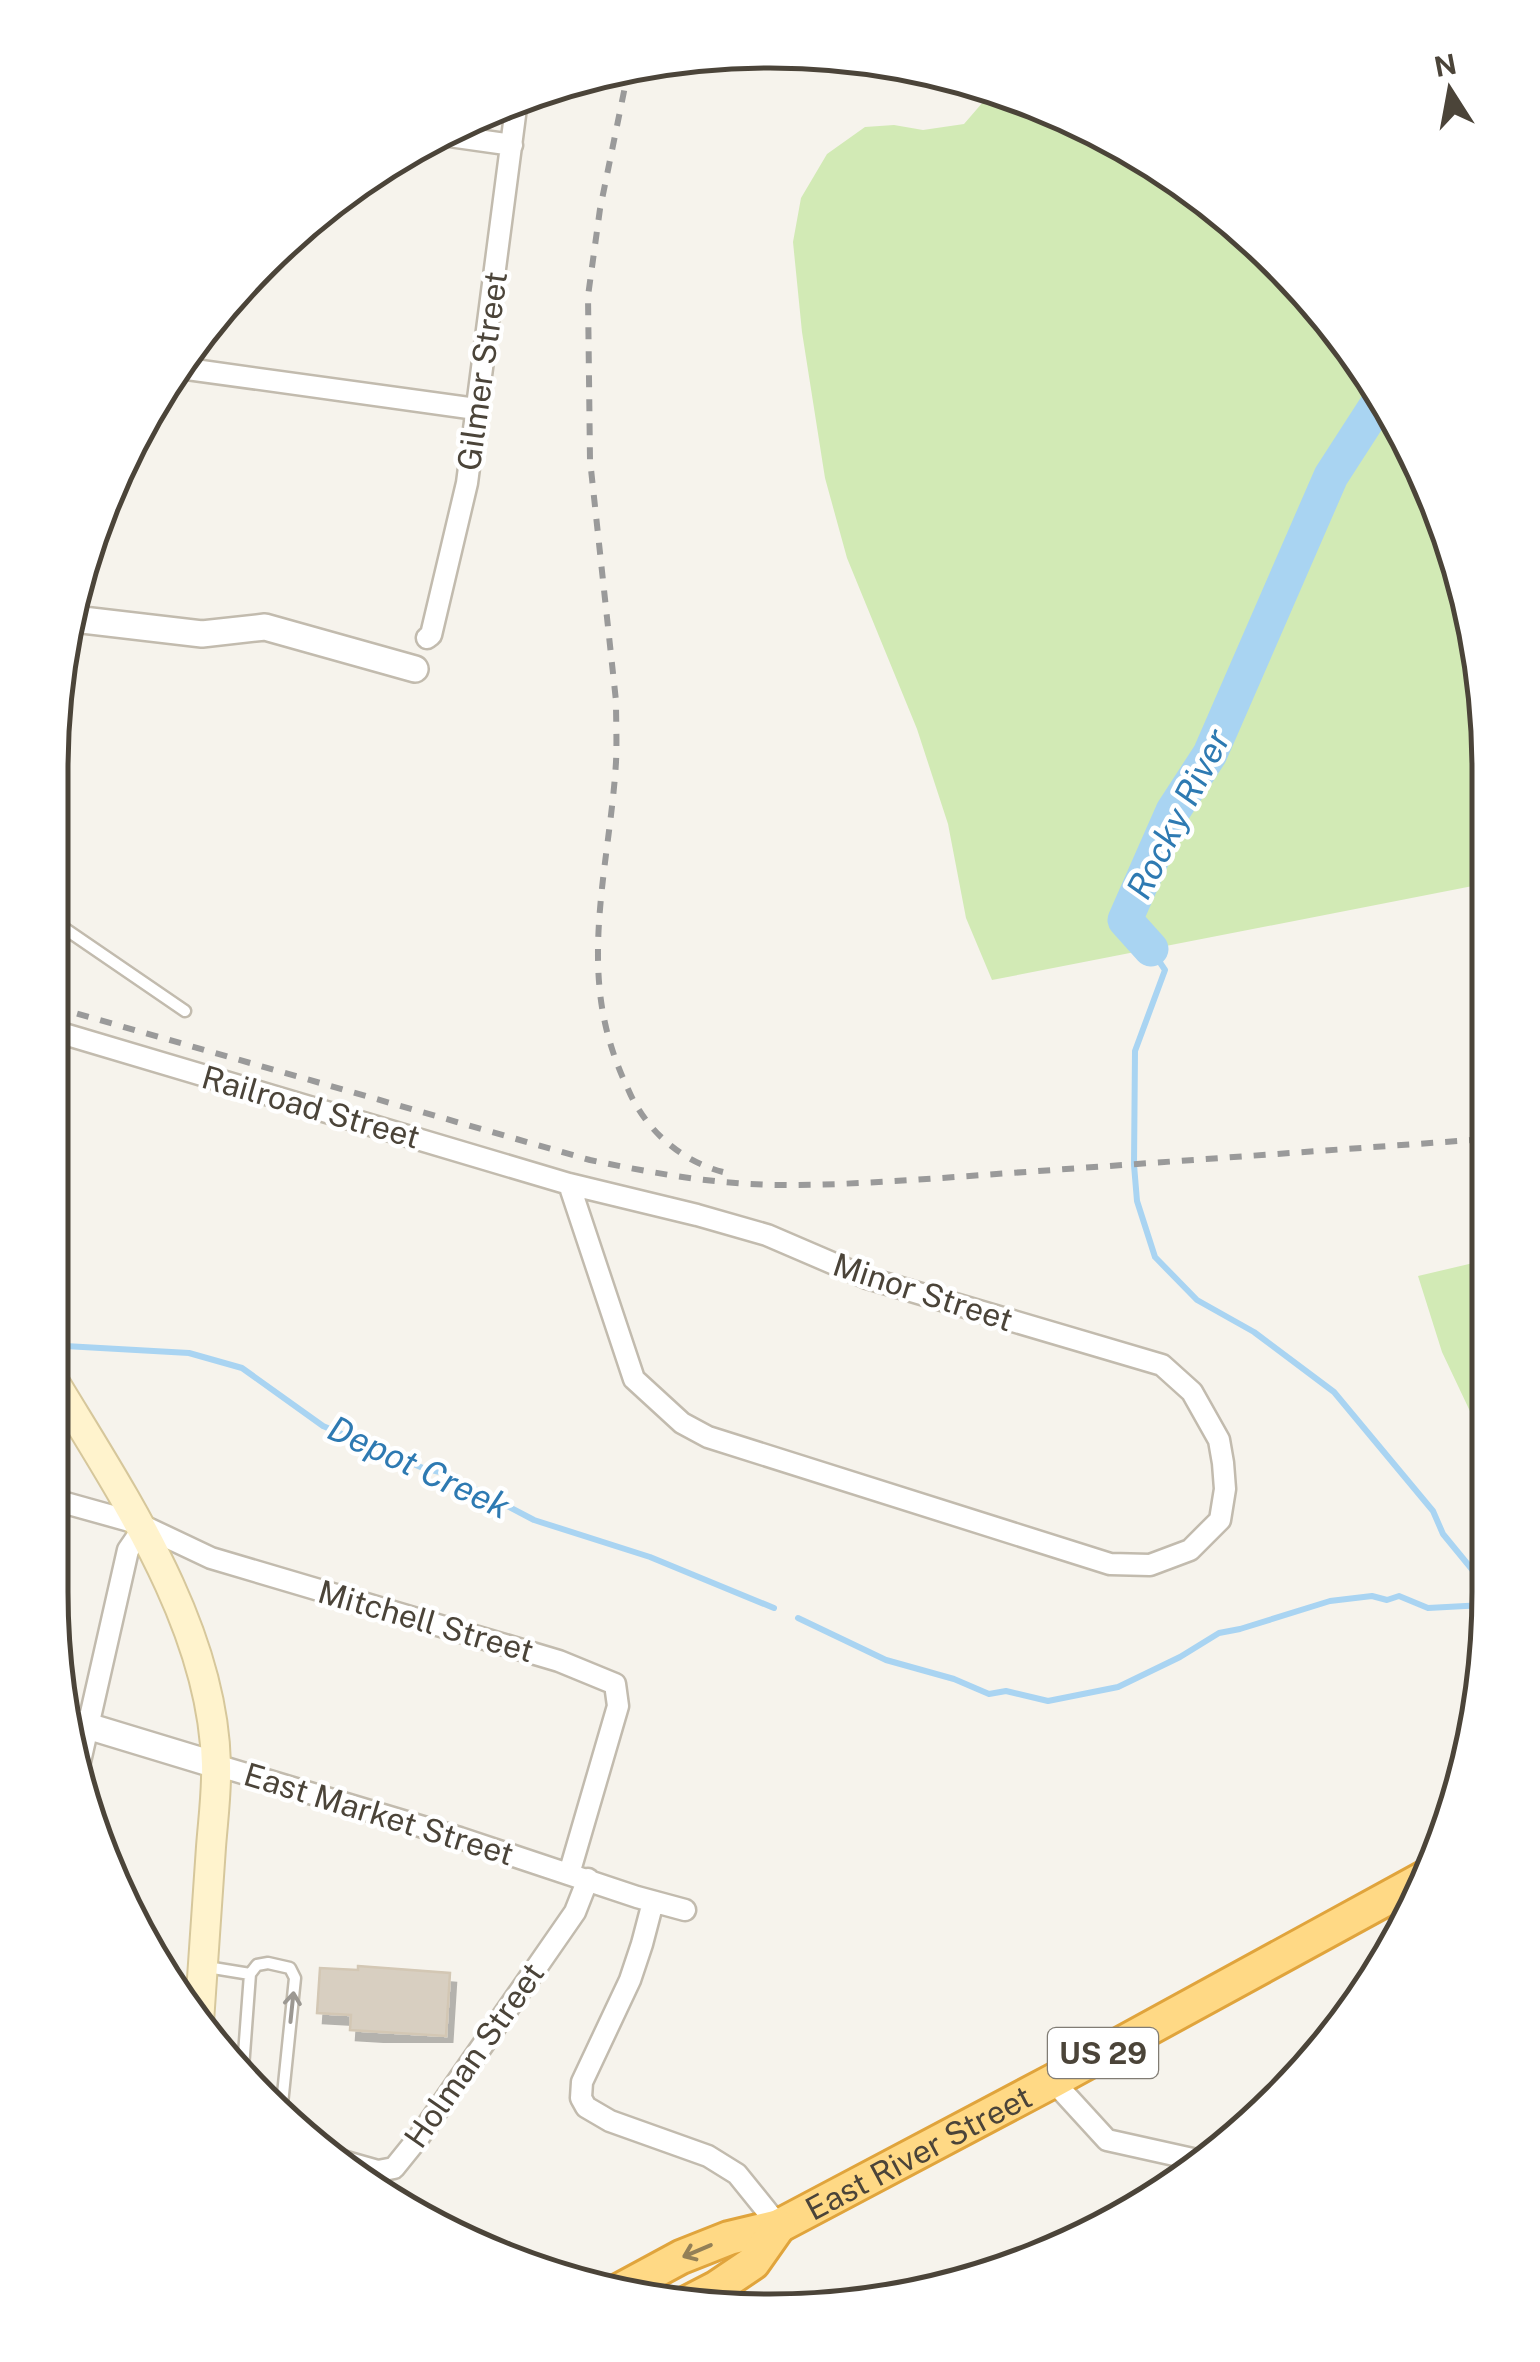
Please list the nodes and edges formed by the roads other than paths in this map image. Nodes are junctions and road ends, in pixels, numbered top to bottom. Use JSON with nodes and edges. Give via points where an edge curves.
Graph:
{"nodes":[{"id":1,"x":515,"y":116,"type":"edge"},
{"id":2,"x":464,"y":138,"type":"edge"},
{"id":3,"x":512,"y":144,"type":"junction"},
{"id":4,"x":193,"y":370,"type":"edge"},
{"id":5,"x":476,"y":410,"type":"junction"},
{"id":6,"x":84,"y":619,"type":"edge"},
{"id":7,"x":428,"y":638,"type":"dead end"},
{"id":8,"x":415,"y":669,"type":"dead end"},
{"id":9,"x":68,"y":932,"type":"edge"},
{"id":10,"x":185,"y":1011,"type":"dead end"},
{"id":11,"x":68,"y":1034,"type":"edge"},
{"id":12,"x":569,"y":1184,"type":"junction"},
{"id":13,"x":68,"y":1403,"type":"edge"},
{"id":14,"x":68,"y":1503,"type":"edge"},
{"id":15,"x":140,"y":1527,"type":"junction"},
{"id":16,"x":80,"y":1721,"type":"edge"},
{"id":17,"x":80,"y":1723,"type":"edge"},
{"id":18,"x":216,"y":1765,"type":"junction"},
{"id":19,"x":579,"y":1876,"type":"junction"},
{"id":20,"x":1407,"y":1887,"type":"edge"},
{"id":21,"x":653,"y":1902,"type":"junction"},
{"id":22,"x":685,"y":1910,"type":"dead end"},
{"id":23,"x":203,"y":1967,"type":"junction"},
{"id":24,"x":250,"y":1974,"type":"junction"},
{"id":25,"x":201,"y":2003,"type":"edge"},
{"id":26,"x":243,"y":2056,"type":"edge"},
{"id":27,"x":1052,"y":2080,"type":"junction"},
{"id":28,"x":283,"y":2098,"type":"edge"},
{"id":29,"x":1186,"y":2158,"type":"edge"},
{"id":30,"x":370,"y":2169,"type":"edge"},
{"id":31,"x":779,"y":2226,"type":"junction"},
{"id":32,"x":636,"y":2281,"type":"edge"},
{"id":33,"x":711,"y":2292,"type":"edge"}],
"edges":[{"from":1,"to":3,"type":"street","name":"Gilmer Street"},
{"from":2,"to":3,"type":"street"},
{"from":3,"to":5,"type":"street","name":"Gilmer Street"},
{"from":4,"to":5,"type":"street"},
{"from":5,"to":7,"type":"street","name":"Gilmer Street","via":[[467,482]]},
{"from":6,"to":8,"type":"street","via":[[202,634],[265,627]]},
{"from":9,"to":10,"type":"lane"},
{"from":11,"to":12,"type":"street","name":"Railroad Street"},
{"from":12,"to":12,"type":"street","name":"Minor Street","via":[[634,1379],[682,1424],[1110,1564],[1150,1565],[1190,1550],[1220,1520],[1225,1490],[1218,1440],[1192,1392],[1162,1365],[868,1278],[766,1235]]},
{"from":13,"to":15,"type":"main road"},
{"from":14,"to":15,"type":"street","name":"Mitchell Street"},
{"from":15,"to":16,"type":"street"},
{"from":15,"to":18,"type":"main road","via":[[172,1588],[200,1668]]},
{"from":15,"to":19,"type":"street","name":"Mitchell Street","via":[[211,1558],[559,1660],[615,1684],[618,1706]]},
{"from":17,"to":18,"type":"street","name":"East Market Street"},
{"from":18,"to":19,"type":"street","name":"East Market Street"},
{"from":18,"to":23,"type":"main road"},
{"from":19,"to":21,"type":"street","name":"East Market Street"},
{"from":19,"to":30,"type":"street","name":"Holman Street","via":[[575,1912],[419,2137],[394,2168]]},
{"from":20,"to":27,"type":"highway","name":"East River Street","number":"US 29"},
{"from":21,"to":22,"type":"street","name":"East Market Street"},
{"from":21,"to":31,"type":"street","via":[[630,1980],[582,2082],[581,2098],[610,2121],[708,2156],[737,2174]]},
{"from":23,"to":24,"type":"lane"},
{"from":23,"to":25,"type":"main road"},
{"from":24,"to":26,"type":"lane"},
{"from":28,"to":24,"type":"lane","one_way":true,"via":[[295,1978],[290,1968],[268,1963]]},
{"from":27,"to":29,"type":"street","via":[[1108,2140]]},
{"from":27,"to":31,"type":"highway","name":"East River Street","number":"US 29"},
{"from":31,"to":32,"type":"highway","name":"East River Street","number":"US 29","one_way":true,"via":[[728,2238]]},
{"from":31,"to":33,"type":"highway","name":"East River Street","number":"US 29","via":[[753,2263]]}]}
